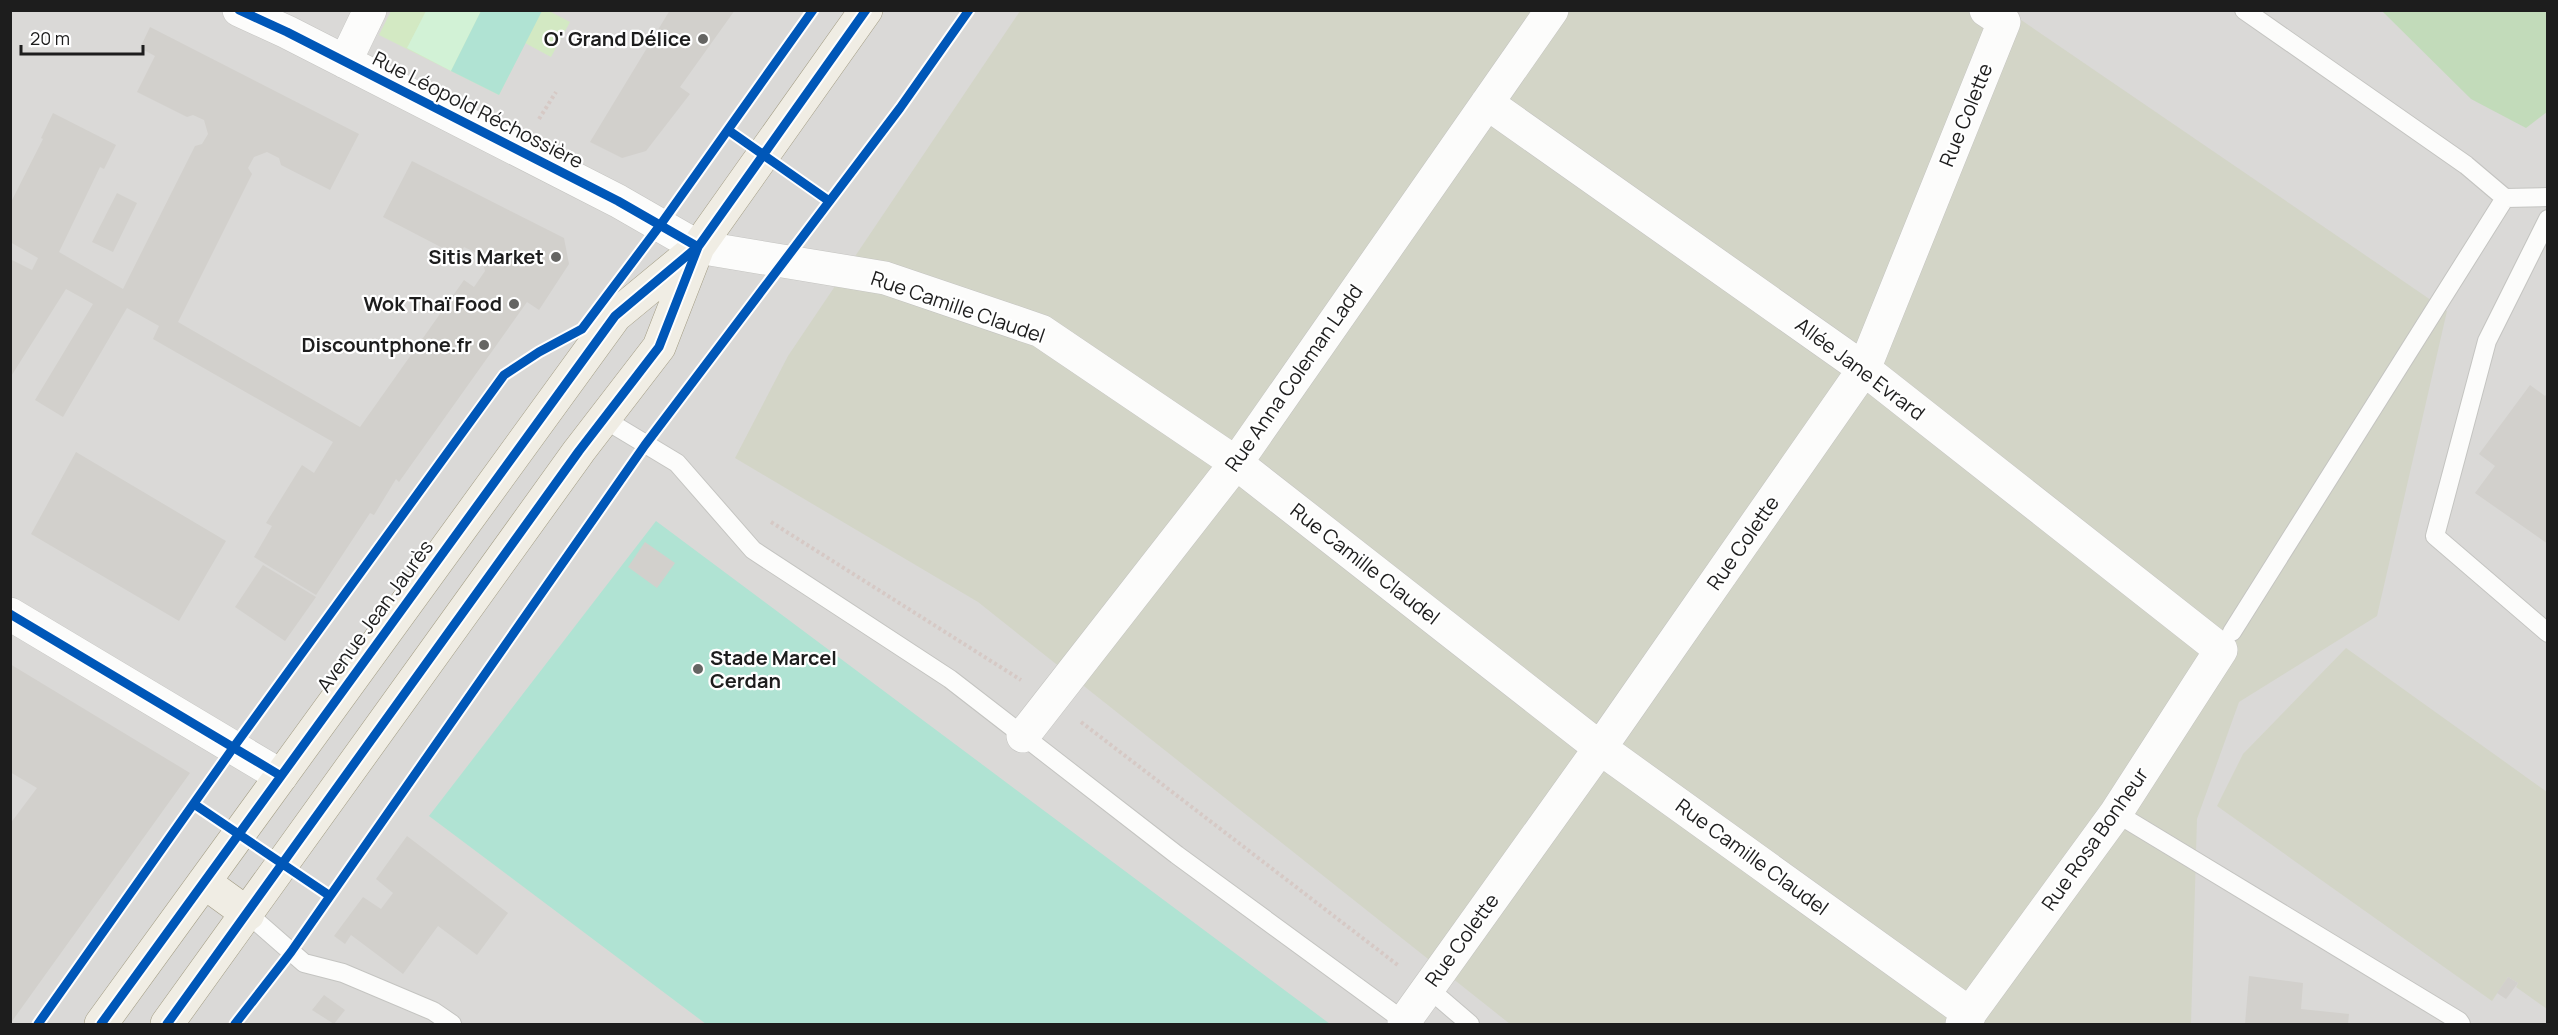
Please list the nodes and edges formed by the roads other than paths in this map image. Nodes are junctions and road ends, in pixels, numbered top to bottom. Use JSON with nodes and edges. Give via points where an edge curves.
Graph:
{"nodes":[{"id":1,"x":239,"y":10,"type":"edge"},
{"id":2,"x":370,"y":10,"type":"edge"},
{"id":3,"x":866,"y":10,"type":"edge"},
{"id":4,"x":1552,"y":10,"type":"edge"},
{"id":5,"x":2244,"y":10,"type":"edge"},
{"id":6,"x":1995,"y":16,"type":"edge"},
{"id":7,"x":345,"y":62,"type":"junction"},
{"id":8,"x":1487,"y":103,"type":"junction"},
{"id":9,"x":2547,"y":197,"type":"edge"},
{"id":10,"x":2505,"y":198,"type":"junction"},
{"id":11,"x":2547,"y":219,"type":"edge"},
{"id":12,"x":698,"y":247,"type":"junction"},
{"id":13,"x":1864,"y":369,"type":"junction"},
{"id":14,"x":604,"y":419,"type":"junction"},
{"id":15,"x":1236,"y":463,"type":"junction"},
{"id":16,"x":10,"y":614,"type":"edge"},
{"id":17,"x":2547,"y":633,"type":"edge"},
{"id":18,"x":2227,"y":641,"type":"junction"},
{"id":19,"x":1023,"y":736,"type":"junction"},
{"id":20,"x":1600,"y":748,"type":"junction"},
{"id":21,"x":281,"y":776,"type":"junction"},
{"id":22,"x":2116,"y":813,"type":"junction"},
{"id":23,"x":204,"y":882,"type":"junction"},
{"id":24,"x":248,"y":914,"type":"junction"},
{"id":25,"x":1428,"y":988,"type":"junction"},
{"id":26,"x":1966,"y":1019,"type":"edge"},
{"id":27,"x":1406,"y":1023,"type":"edge"},
{"id":28,"x":101,"y":1024,"type":"edge"},
{"id":29,"x":167,"y":1024,"type":"edge"},
{"id":30,"x":452,"y":1024,"type":"edge"},
{"id":31,"x":1470,"y":1024,"type":"edge"},
{"id":32,"x":2461,"y":1024,"type":"edge"}],
"edges":[{"from":1,"to":7,"type":"street","name":"Rue Léopold Réchossière"},
{"from":2,"to":7,"type":"street"},
{"from":3,"to":12,"type":"main road","name":"Avenue Jean Jaurès"},
{"from":4,"to":8,"type":"street","name":"Rue Anna Coleman Ladd"},
{"from":5,"to":10,"type":"lane","via":[[2466,165]]},
{"from":6,"to":13,"type":"street","name":"Rue Colette"},
{"from":7,"to":12,"type":"street","name":"Rue Léopold Réchossière","via":[[618,201]]},
{"from":8,"to":13,"type":"street","name":"Allée Jane Evrard"},
{"from":8,"to":15,"type":"street","name":"Rue Anna Coleman Ladd"},
{"from":9,"to":10,"type":"lane"},
{"from":10,"to":18,"type":"lane"},
{"from":11,"to":17,"type":"lane","via":[[2487,341],[2435,536]]},
{"from":12,"to":14,"type":"main road","name":"Avenue Jean Jaurès","via":[[659,347]]},
{"from":12,"to":15,"type":"street","name":"Rue Camille Claudel","via":[[885,278],[1041,331]]},
{"from":12,"to":21,"type":"main road","name":"Avenue Jean Jaurès","via":[[615,316]]},
{"from":13,"to":18,"type":"street","name":"Allée Jane Evrard"},
{"from":13,"to":20,"type":"street","name":"Rue Colette"},
{"from":14,"to":19,"type":"lane","via":[[677,463],[753,550],[950,679]]},
{"from":14,"to":24,"type":"main road","name":"Avenue Jean Jaurès"},
{"from":15,"to":19,"type":"street","name":"Rue Anna Coleman Ladd"},
{"from":15,"to":20,"type":"street","name":"Rue Camille Claudel"},
{"from":16,"to":21,"type":"street"},
{"from":18,"to":22,"type":"street","name":"Rue Rosa Bonheur"},
{"from":19,"to":27,"type":"lane"},
{"from":20,"to":25,"type":"street","name":"Rue Colette"},
{"from":20,"to":26,"type":"street","name":"Rue Camille Claudel"},
{"from":21,"to":23,"type":"main road","name":"Avenue Jean Jaurès"},
{"from":22,"to":26,"type":"street","name":"Rue Rosa Bonheur"},
{"from":22,"to":32,"type":"lane"},
{"from":23,"to":24,"type":"main road"},
{"from":23,"to":28,"type":"main road","name":"Avenue Jean Jaurès"},
{"from":24,"to":29,"type":"main road","name":"Avenue Jean Jaurès"},
{"from":24,"to":30,"type":"lane","via":[[303,963],[343,973],[433,1011]]},
{"from":25,"to":27,"type":"street","name":"Rue Colette"},
{"from":25,"to":31,"type":"lane"}]}
